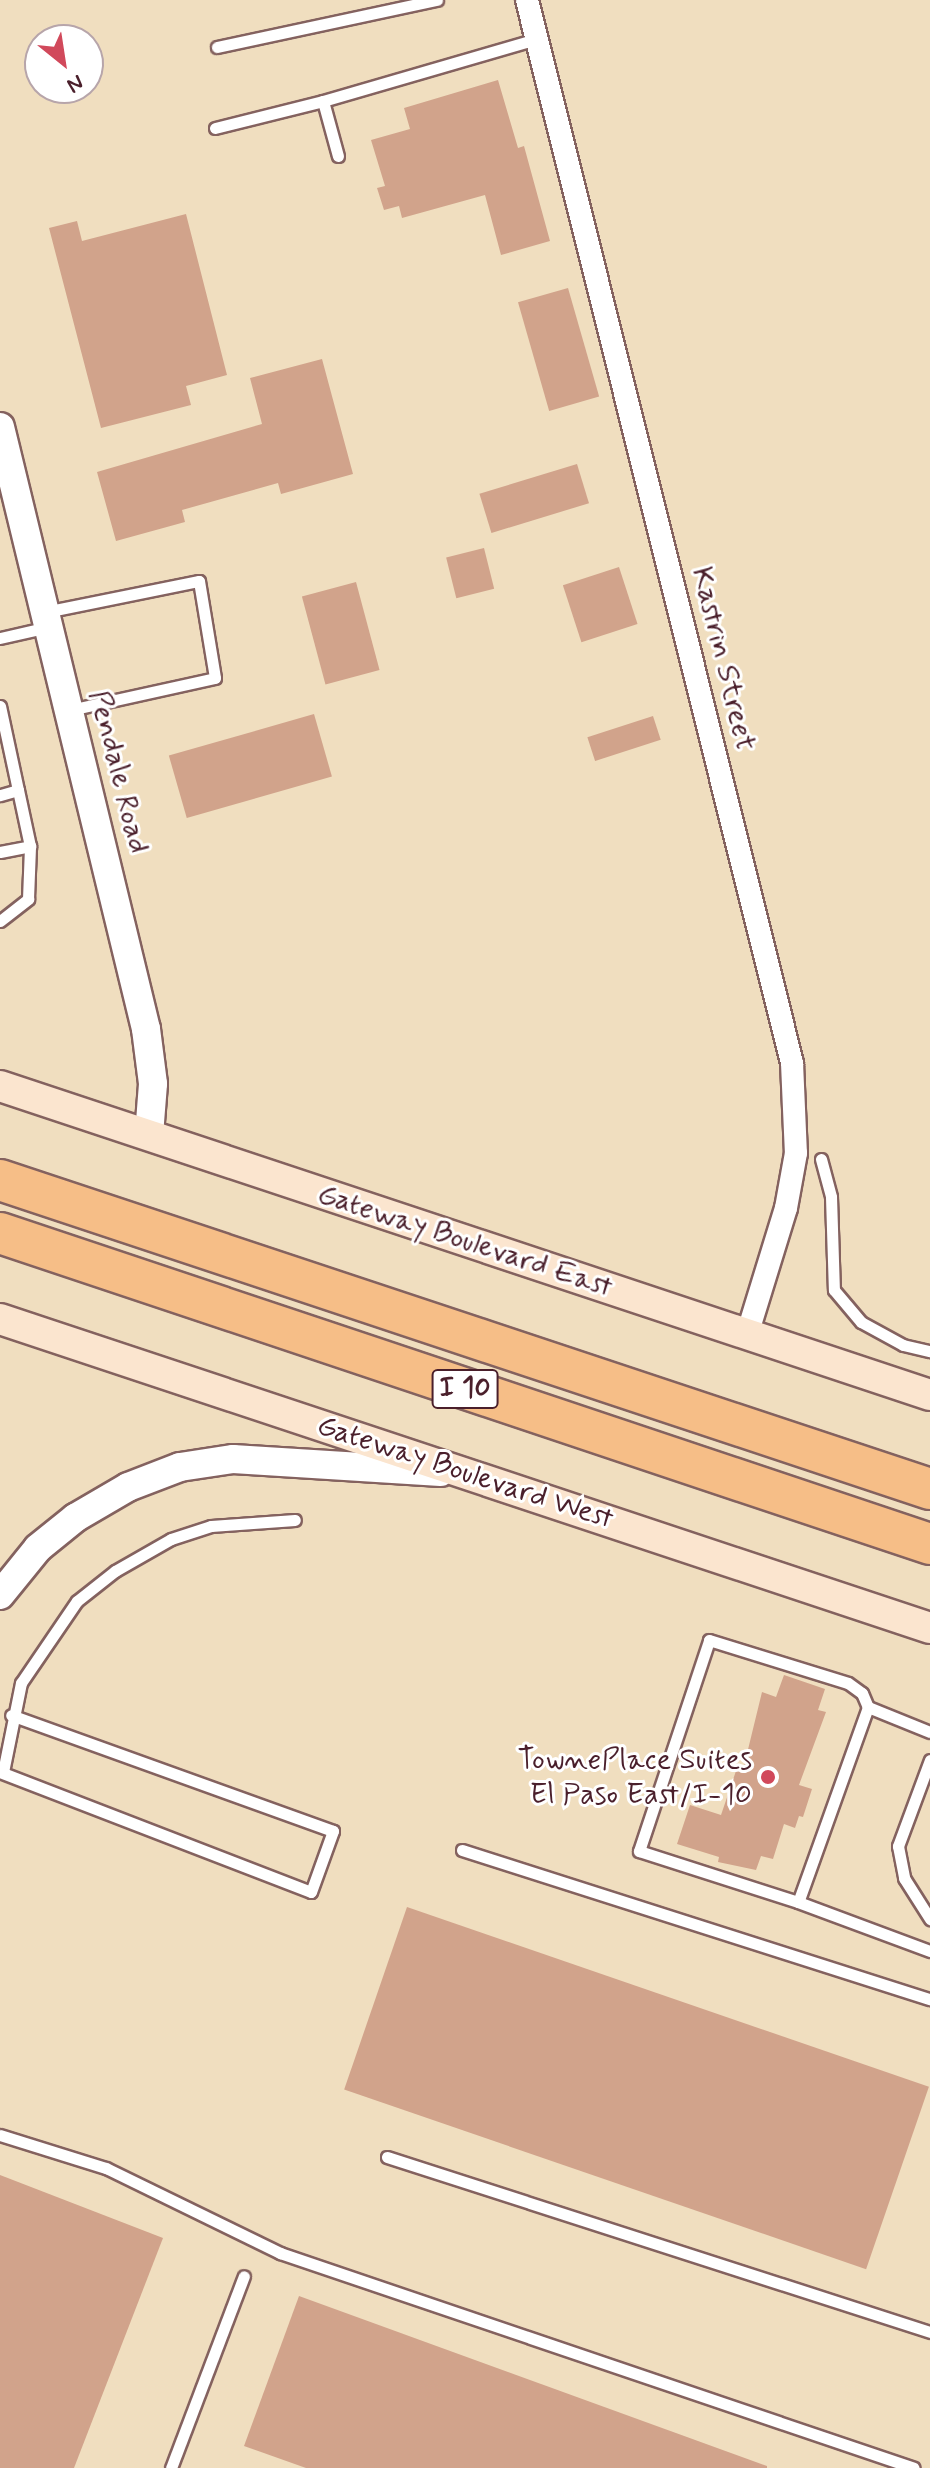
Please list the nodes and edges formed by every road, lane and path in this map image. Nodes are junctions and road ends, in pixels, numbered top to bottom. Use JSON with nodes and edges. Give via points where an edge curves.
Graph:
{"nodes":[{"id":1,"x":437,"y":0,"type":"edge"},
{"id":2,"x":527,"y":0,"type":"edge"},
{"id":3,"x":537,"y":39,"type":"junction"},
{"id":4,"x":217,"y":47,"type":"dead end"},
{"id":5,"x":323,"y":101,"type":"junction"},
{"id":6,"x":215,"y":128,"type":"dead end"},
{"id":7,"x":338,"y":156,"type":"dead end"},
{"id":8,"x":0,"y":427,"type":"edge"},
{"id":9,"x":47,"y":619,"type":"junction"},
{"id":10,"x":0,"y":638,"type":"edge"},
{"id":11,"x":0,"y":706,"type":"edge"},
{"id":12,"x":68,"y":711,"type":"junction"},
{"id":13,"x":18,"y":790,"type":"junction"},
{"id":14,"x":0,"y":795,"type":"edge"},
{"id":15,"x":30,"y":846,"type":"junction"},
{"id":16,"x":0,"y":852,"type":"edge"},
{"id":17,"x":0,"y":921,"type":"edge"},
{"id":18,"x":0,"y":1086,"type":"edge"},
{"id":19,"x":149,"y":1135,"type":"junction"},
{"id":20,"x":821,"y":1159,"type":"dead end"},
{"id":21,"x":0,"y":1180,"type":"edge"},
{"id":22,"x":0,"y":1233,"type":"edge"},
{"id":23,"x":0,"y":1319,"type":"edge"},
{"id":24,"x":747,"y":1335,"type":"junction"},
{"id":25,"x":930,"y":1351,"type":"edge"},
{"id":26,"x":930,"y":1395,"type":"edge"},
{"id":27,"x":464,"y":1473,"type":"junction"},
{"id":28,"x":930,"y":1489,"type":"edge"},
{"id":29,"x":295,"y":1520,"type":"dead end"},
{"id":30,"x":930,"y":1544,"type":"edge"},
{"id":31,"x":0,"y":1595,"type":"edge"},
{"id":32,"x":930,"y":1628,"type":"edge"},
{"id":33,"x":868,"y":1707,"type":"junction"},
{"id":34,"x":11,"y":1715,"type":"junction"},
{"id":35,"x":930,"y":1732,"type":"edge"},
{"id":36,"x":930,"y":1760,"type":"edge"},
{"id":37,"x":2,"y":1772,"type":"edge"},
{"id":38,"x":462,"y":1850,"type":"dead end"},
{"id":39,"x":798,"y":1902,"type":"junction"},
{"id":40,"x":930,"y":1919,"type":"edge"},
{"id":41,"x":930,"y":1951,"type":"edge"},
{"id":42,"x":930,"y":1999,"type":"edge"},
{"id":43,"x":0,"y":2135,"type":"edge"},
{"id":44,"x":387,"y":2157,"type":"dead end"},
{"id":45,"x":244,"y":2276,"type":"dead end"},
{"id":46,"x":930,"y":2332,"type":"edge"},
{"id":47,"x":171,"y":2468,"type":"edge"},
{"id":48,"x":914,"y":2468,"type":"edge"}],
"edges":[{"from":1,"to":4,"type":"lane"},
{"from":2,"to":3,"type":"street","name":"Kastrin Street"},
{"from":3,"to":5,"type":"lane"},
{"from":3,"to":24,"type":"street","name":"Kastrin Street","via":[[792,1063],[796,1153],[786,1208]]},
{"from":5,"to":6,"type":"lane"},
{"from":5,"to":7,"type":"lane"},
{"from":8,"to":9,"type":"street","name":"Pendale Road"},
{"from":9,"to":10,"type":"lane"},
{"from":9,"to":12,"type":"street","name":"Pendale Road"},
{"from":9,"to":12,"type":"lane","via":[[199,581],[215,678]]},
{"from":11,"to":13,"type":"lane"},
{"from":12,"to":19,"type":"street","name":"Pendale Road","via":[[146,1029],[153,1084]]},
{"from":13,"to":14,"type":"lane"},
{"from":13,"to":15,"type":"lane"},
{"from":15,"to":16,"type":"lane"},
{"from":15,"to":17,"type":"lane","via":[[28,899]]},
{"from":18,"to":19,"type":"main road","name":"Gateway Boulevard East"},
{"from":19,"to":24,"type":"main road","name":"Gateway Boulevard East"},
{"from":20,"to":25,"type":"lane","via":[[831,1197],[834,1290],[861,1322],[903,1345]]},
{"from":21,"to":28,"type":"highway","number":"I 10"},
{"from":22,"to":30,"type":"highway","number":"I 10"},
{"from":23,"to":27,"type":"main road","name":"Gateway Boulevard West"},
{"from":24,"to":26,"type":"main road","name":"Gateway Boulevard East"},
{"from":27,"to":31,"type":"street","via":[[233,1459],[180,1467],[128,1487],[75,1518],[38,1548]]},
{"from":27,"to":32,"type":"main road","name":"Gateway Boulevard West"},
{"from":29,"to":34,"type":"lane","via":[[211,1526],[171,1539],[115,1571],[77,1601],[48,1637],[21,1683]]},
{"from":33,"to":35,"type":"lane"},
{"from":33,"to":39,"type":"lane"},
{"from":33,"to":39,"type":"lane","via":[[862,1693],[848,1683],[709,1640],[639,1851]]},
{"from":34,"to":37,"type":"lane"},
{"from":34,"to":37,"type":"lane","via":[[333,1831],[311,1892]]},
{"from":36,"to":40,"type":"lane","via":[[902,1833],[900,1856],[904,1878]]},
{"from":38,"to":42,"type":"lane"},
{"from":39,"to":41,"type":"lane"},
{"from":43,"to":48,"type":"lane","via":[[106,2168],[280,2253]]},
{"from":44,"to":46,"type":"lane"},
{"from":45,"to":47,"type":"lane"}]}
